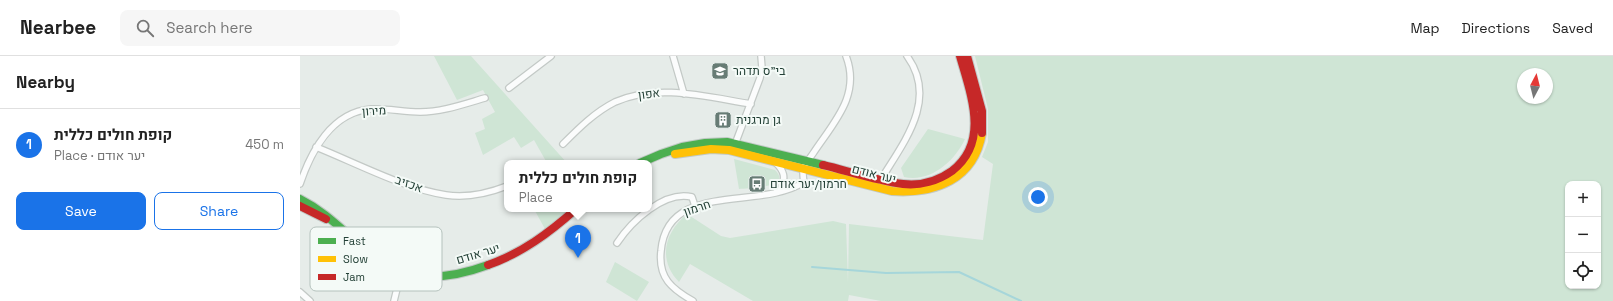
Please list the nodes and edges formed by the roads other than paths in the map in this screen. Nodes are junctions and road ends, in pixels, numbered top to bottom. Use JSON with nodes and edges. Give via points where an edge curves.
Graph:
{"nodes":[{"id":1,"x":551,"y":56,"type":"edge"},
{"id":2,"x":672,"y":56,"type":"edge"},
{"id":3,"x":761,"y":56,"type":"edge"},
{"id":4,"x":846,"y":56,"type":"edge"},
{"id":5,"x":907,"y":56,"type":"edge"},
{"id":6,"x":960,"y":56,"type":"edge"},
{"id":7,"x":967,"y":56,"type":"edge"},
{"id":8,"x":509,"y":88,"type":"dead end"},
{"id":9,"x":684,"y":94,"type":"junction"},
{"id":10,"x":485,"y":98,"type":"dead end"},
{"id":11,"x":750,"y":104,"type":"junction"},
{"id":12,"x":564,"y":144,"type":"dead end"},
{"id":13,"x":316,"y":147,"type":"junction"},
{"id":14,"x":734,"y":147,"type":"junction"},
{"id":15,"x":646,"y":160,"type":"edge"},
{"id":16,"x":774,"y":161,"type":"junction"},
{"id":17,"x":805,"y":165,"type":"junction"},
{"id":18,"x":879,"y":183,"type":"junction"},
{"id":19,"x":300,"y":184,"type":"edge"},
{"id":20,"x":504,"y":187,"type":"edge"},
{"id":21,"x":773,"y":193,"type":"junction"},
{"id":22,"x":300,"y":199,"type":"edge"},
{"id":23,"x":300,"y":206,"type":"edge"},
{"id":24,"x":695,"y":206,"type":"junction"},
{"id":25,"x":652,"y":209,"type":"edge"},
{"id":26,"x":572,"y":212,"type":"edge"},
{"id":27,"x":646,"y":212,"type":"edge"},
{"id":28,"x":340,"y":226,"type":"joint"},
{"id":29,"x":617,"y":243,"type":"dead end"},
{"id":30,"x":442,"y":275,"type":"edge"},
{"id":31,"x":396,"y":291,"type":"edge"},
{"id":32,"x":300,"y":292,"type":"edge"},
{"id":33,"x":310,"y":301,"type":"edge"},
{"id":34,"x":394,"y":301,"type":"edge"},
{"id":35,"x":693,"y":301,"type":"edge"}],
"edges":[{"from":1,"to":8,"type":"street"},
{"from":2,"to":9,"type":"street"},
{"from":3,"to":11,"type":"street","via":[[760,78]]},
{"from":4,"to":17,"type":"street","via":[[850,82],[847,101]]},
{"from":5,"to":18,"type":"street","via":[[919,86],[917,113],[910,131]]},
{"from":6,"to":18,"type":"street","name":"יער אודם","via":[[976,128],[967,156],[949,173],[924,183]]},
{"from":7,"to":18,"type":"street","name":"יער אודם","via":[[983,119],[982,135],[973,159],[957,177],[930,190],[903,193]]},
{"from":9,"to":11,"type":"street","name":"אפון"},
{"from":9,"to":12,"type":"street","name":"אפון","via":[[652,93],[615,102],[582,125]]},
{"from":10,"to":13,"type":"street","name":"מירון","via":[[434,111],[370,110],[354,113],[330,129]]},
{"from":11,"to":14,"type":"street"},
{"from":13,"to":19,"type":"street","name":"מירון"},
{"from":13,"to":20,"type":"street","name":"אכזיב","via":[[412,187],[435,193],[464,195]]},
{"from":14,"to":15,"type":"street","name":"יער אודם","via":[[654,156]]},
{"from":14,"to":16,"type":"street","name":"יער אודם"},
{"from":14,"to":17,"type":"street","name":"יער אודם"},
{"from":16,"to":17,"type":"street","name":"יער אודם"},
{"from":16,"to":21,"type":"street","via":[[785,176],[781,189]]},
{"from":17,"to":18,"type":"street","name":"יער אודם"},
{"from":17,"to":21,"type":"street","name":"חרמון","via":[[804,182],[785,192]]},
{"from":21,"to":24,"type":"street","name":"חרמון"},
{"from":22,"to":28,"type":"street","name":"יער אודם","via":[[316,207]]},
{"from":23,"to":28,"type":"street","name":"יער אודם"},
{"from":24,"to":25,"type":"street","via":[[692,197],[686,196]]},
{"from":24,"to":35,"type":"street","name":"חרמון","via":[[673,218],[661,243],[660,257],[662,271],[668,282],[677,292]]},
{"from":26,"to":30,"type":"street","name":"יער אודם","via":[[526,248],[499,262],[473,270]]},
{"from":27,"to":29,"type":"street","via":[[626,229]]},
{"from":31,"to":34,"type":"street"},
{"from":32,"to":33,"type":"street"}]}
